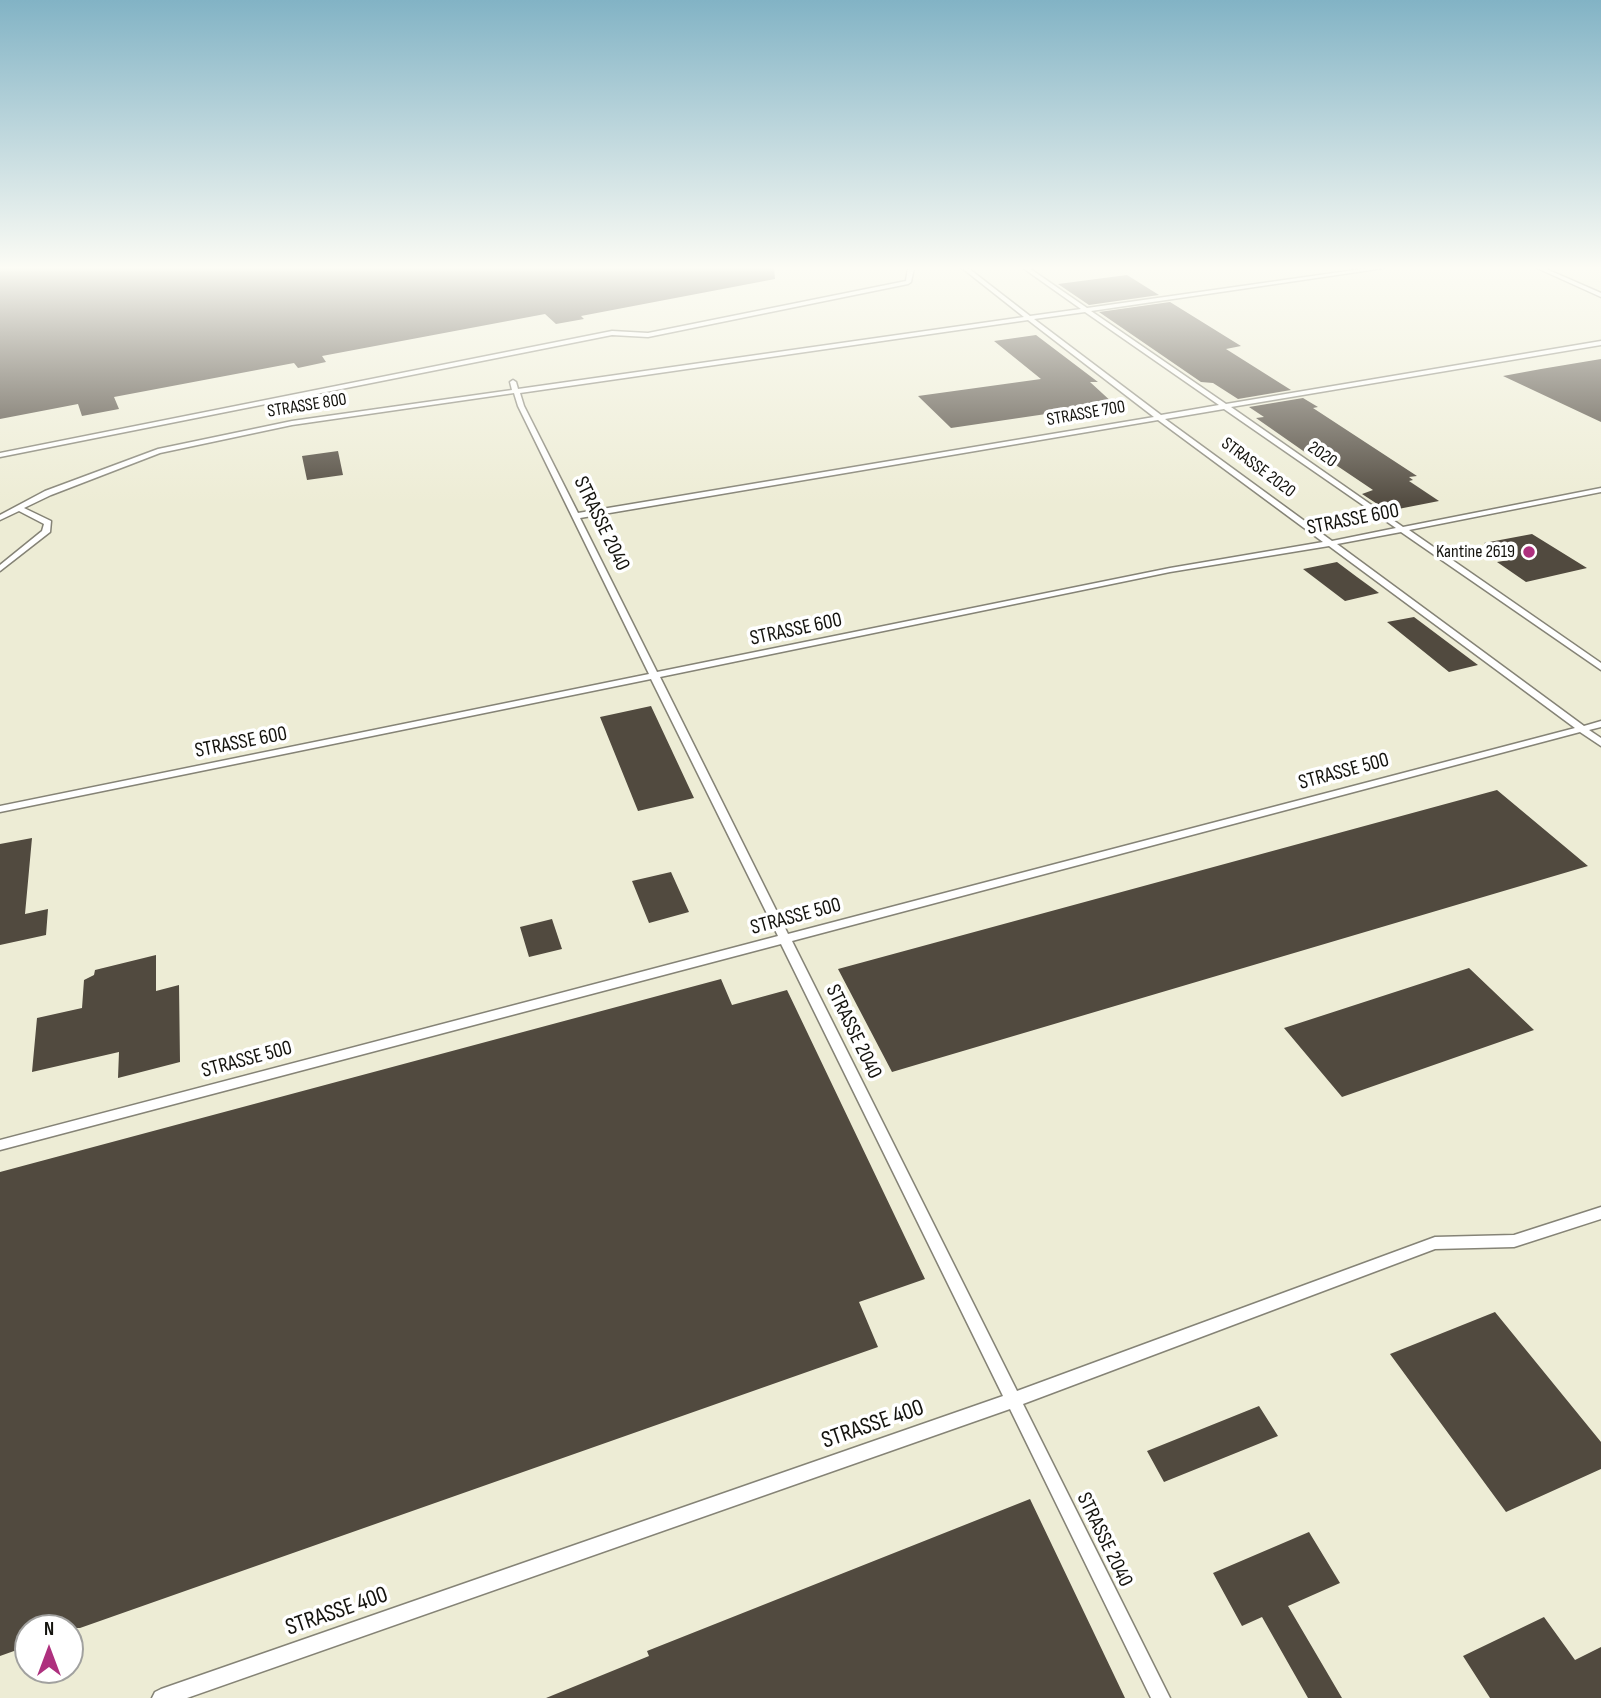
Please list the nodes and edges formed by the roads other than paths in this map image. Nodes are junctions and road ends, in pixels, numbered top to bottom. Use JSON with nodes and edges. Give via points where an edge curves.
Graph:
{"nodes":[{"id":1,"x":541,"y":347,"type":"edge"},
{"id":2,"x":813,"y":347,"type":"edge"},
{"id":3,"x":1068,"y":347,"type":"edge"},
{"id":4,"x":1139,"y":347,"type":"edge"},
{"id":5,"x":1576,"y":347,"type":"edge"},
{"id":6,"x":515,"y":386,"type":"junction"},
{"id":7,"x":1226,"y":406,"type":"junction"},
{"id":8,"x":1162,"y":417,"type":"junction"},
{"id":9,"x":0,"y":455,"type":"edge"},
{"id":10,"x":1601,"y":490,"type":"edge"},
{"id":11,"x":20,"y":509,"type":"junction"},
{"id":12,"x":576,"y":516,"type":"junction"},
{"id":13,"x":0,"y":518,"type":"edge"},
{"id":14,"x":1400,"y":530,"type":"junction"},
{"id":15,"x":1332,"y":543,"type":"junction"},
{"id":16,"x":0,"y":569,"type":"edge"},
{"id":17,"x":1601,"y":667,"type":"edge"},
{"id":18,"x":654,"y":677,"type":"junction"},
{"id":19,"x":1601,"y":724,"type":"edge"},
{"id":20,"x":1583,"y":729,"type":"junction"},
{"id":21,"x":1601,"y":743,"type":"edge"},
{"id":22,"x":0,"y":809,"type":"edge"},
{"id":23,"x":785,"y":939,"type":"junction"},
{"id":24,"x":0,"y":1145,"type":"edge"},
{"id":25,"x":1601,"y":1213,"type":"edge"},
{"id":26,"x":1013,"y":1400,"type":"junction"},
{"id":27,"x":161,"y":1698,"type":"edge"},
{"id":28,"x":1161,"y":1698,"type":"edge"}],
"edges":[{"from":1,"to":9,"type":"lane"},
{"from":2,"to":6,"type":"lane","name":"STRASSE 800"},
{"from":3,"to":8,"type":"lane","name":"STRASSE 2020"},
{"from":4,"to":7,"type":"lane","name":"2020"},
{"from":5,"to":7,"type":"lane","name":"STRASSE 700"},
{"from":6,"to":11,"type":"lane","name":"STRASSE 800","via":[[202,440],[132,460]]},
{"from":6,"to":12,"type":"lane","name":"STRASSE 2040"},
{"from":7,"to":8,"type":"lane","name":"STRASSE 700"},
{"from":7,"to":14,"type":"lane","name":"2020"},
{"from":8,"to":12,"type":"lane","name":"STRASSE 700"},
{"from":8,"to":15,"type":"lane","name":"STRASSE 2020"},
{"from":10,"to":14,"type":"lane","name":"STRASSE 600"},
{"from":11,"to":13,"type":"lane","name":"STRASSE 800"},
{"from":11,"to":16,"type":"lane","via":[[48,523],[46,532]]},
{"from":12,"to":18,"type":"lane","name":"STRASSE 2040"},
{"from":14,"to":15,"type":"lane","name":"STRASSE 600"},
{"from":14,"to":17,"type":"lane","name":"2020"},
{"from":15,"to":18,"type":"lane","name":"STRASSE 600","via":[[1170,570]]},
{"from":15,"to":20,"type":"lane","name":"STRASSE 2020"},
{"from":18,"to":22,"type":"lane","name":"STRASSE 600"},
{"from":18,"to":23,"type":"lane","name":"STRASSE 2040"},
{"from":19,"to":20,"type":"lane","name":"STRASSE 500"},
{"from":20,"to":21,"type":"lane","name":"STRASSE 2020"},
{"from":20,"to":23,"type":"lane","name":"STRASSE 500"},
{"from":23,"to":24,"type":"lane","name":"STRASSE 500"},
{"from":23,"to":26,"type":"lane","name":"STRASSE 2040"},
{"from":25,"to":26,"type":"lane","name":"STRASSE 400","via":[[1514,1241],[1435,1243]]},
{"from":26,"to":27,"type":"lane","name":"STRASSE 400"},
{"from":26,"to":28,"type":"lane","name":"STRASSE 2040"}]}
